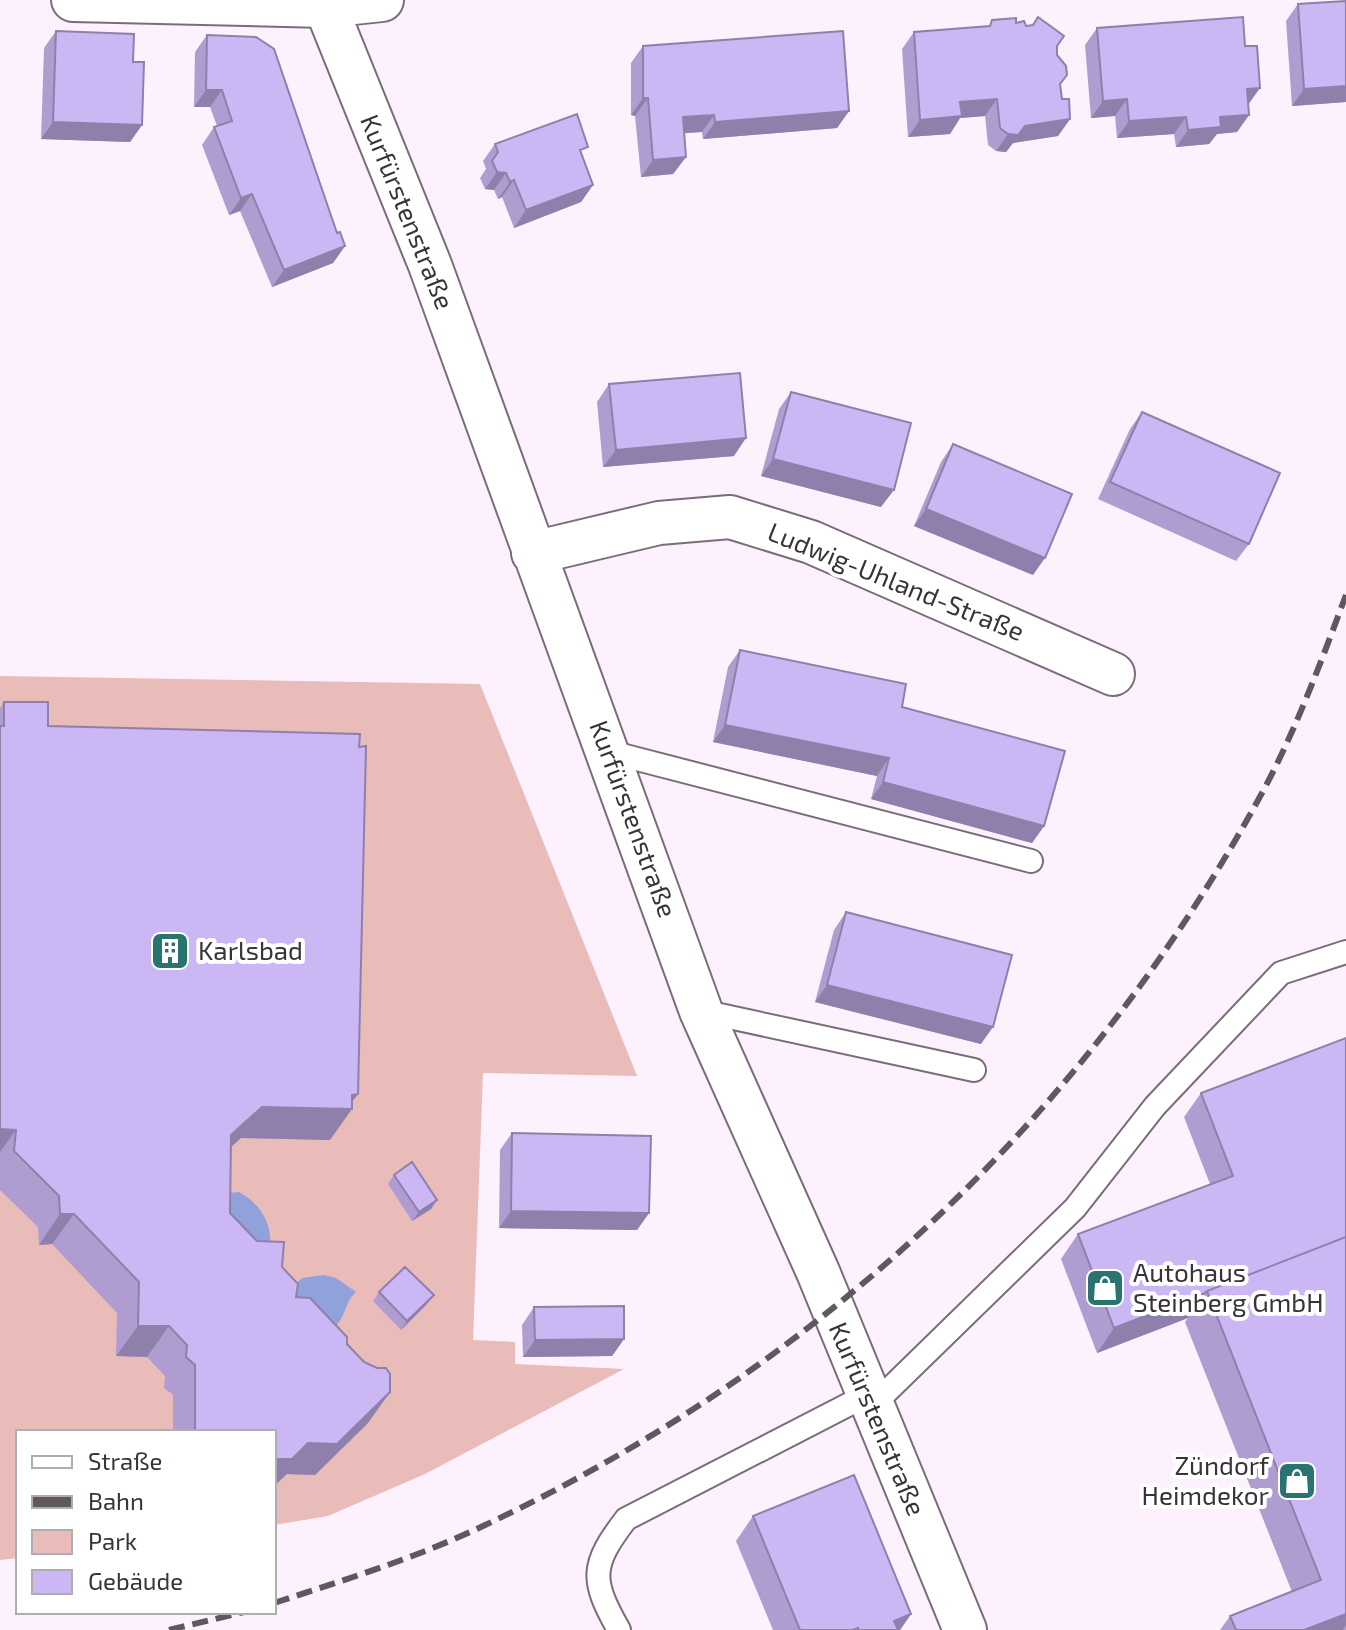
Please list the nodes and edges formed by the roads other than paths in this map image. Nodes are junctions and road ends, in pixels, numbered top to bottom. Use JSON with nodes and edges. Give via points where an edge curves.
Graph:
{"nodes":[{"id":1,"x":73,"y":0,"type":"edge"},
{"id":2,"x":382,"y":0,"type":"edge"},
{"id":3,"x":324,"y":3,"type":"edge"},
{"id":4,"x":533,"y":553,"type":"junction"},
{"id":5,"x":1113,"y":674,"type":"dead end"},
{"id":6,"x":610,"y":752,"type":"junction"},
{"id":7,"x":1031,"y":861,"type":"dead end"},
{"id":8,"x":1346,"y":952,"type":"edge"},
{"id":9,"x":701,"y":1011,"type":"junction"},
{"id":10,"x":974,"y":1070,"type":"dead end"},
{"id":11,"x":870,"y":1400,"type":"junction"},
{"id":12,"x":619,"y":1630,"type":"edge"},
{"id":13,"x":965,"y":1630,"type":"edge"}],
"edges":[{"from":1,"to":3,"type":"street"},
{"from":2,"to":3,"type":"street"},
{"from":3,"to":4,"type":"street","name":"Kurfürstenstraße","via":[[430,265]]},
{"from":4,"to":5,"type":"street","name":"Ludwig-Uhland-Straße","via":[[659,523],[730,517],[811,542]]},
{"from":4,"to":6,"type":"street","name":"Kurfürstenstraße"},
{"from":6,"to":7,"type":"lane"},
{"from":6,"to":9,"type":"street","name":"Kurfürstenstraße"},
{"from":8,"to":11,"type":"lane","via":[[1281,973],[1155,1106],[1075,1208]]},
{"from":9,"to":10,"type":"lane"},
{"from":9,"to":11,"type":"street","name":"Kurfürstenstraße"},
{"from":11,"to":12,"type":"lane","via":[[626,1519],[601,1552],[597,1579]]},
{"from":11,"to":13,"type":"street","name":"Kurfürstenstraße"}]}
